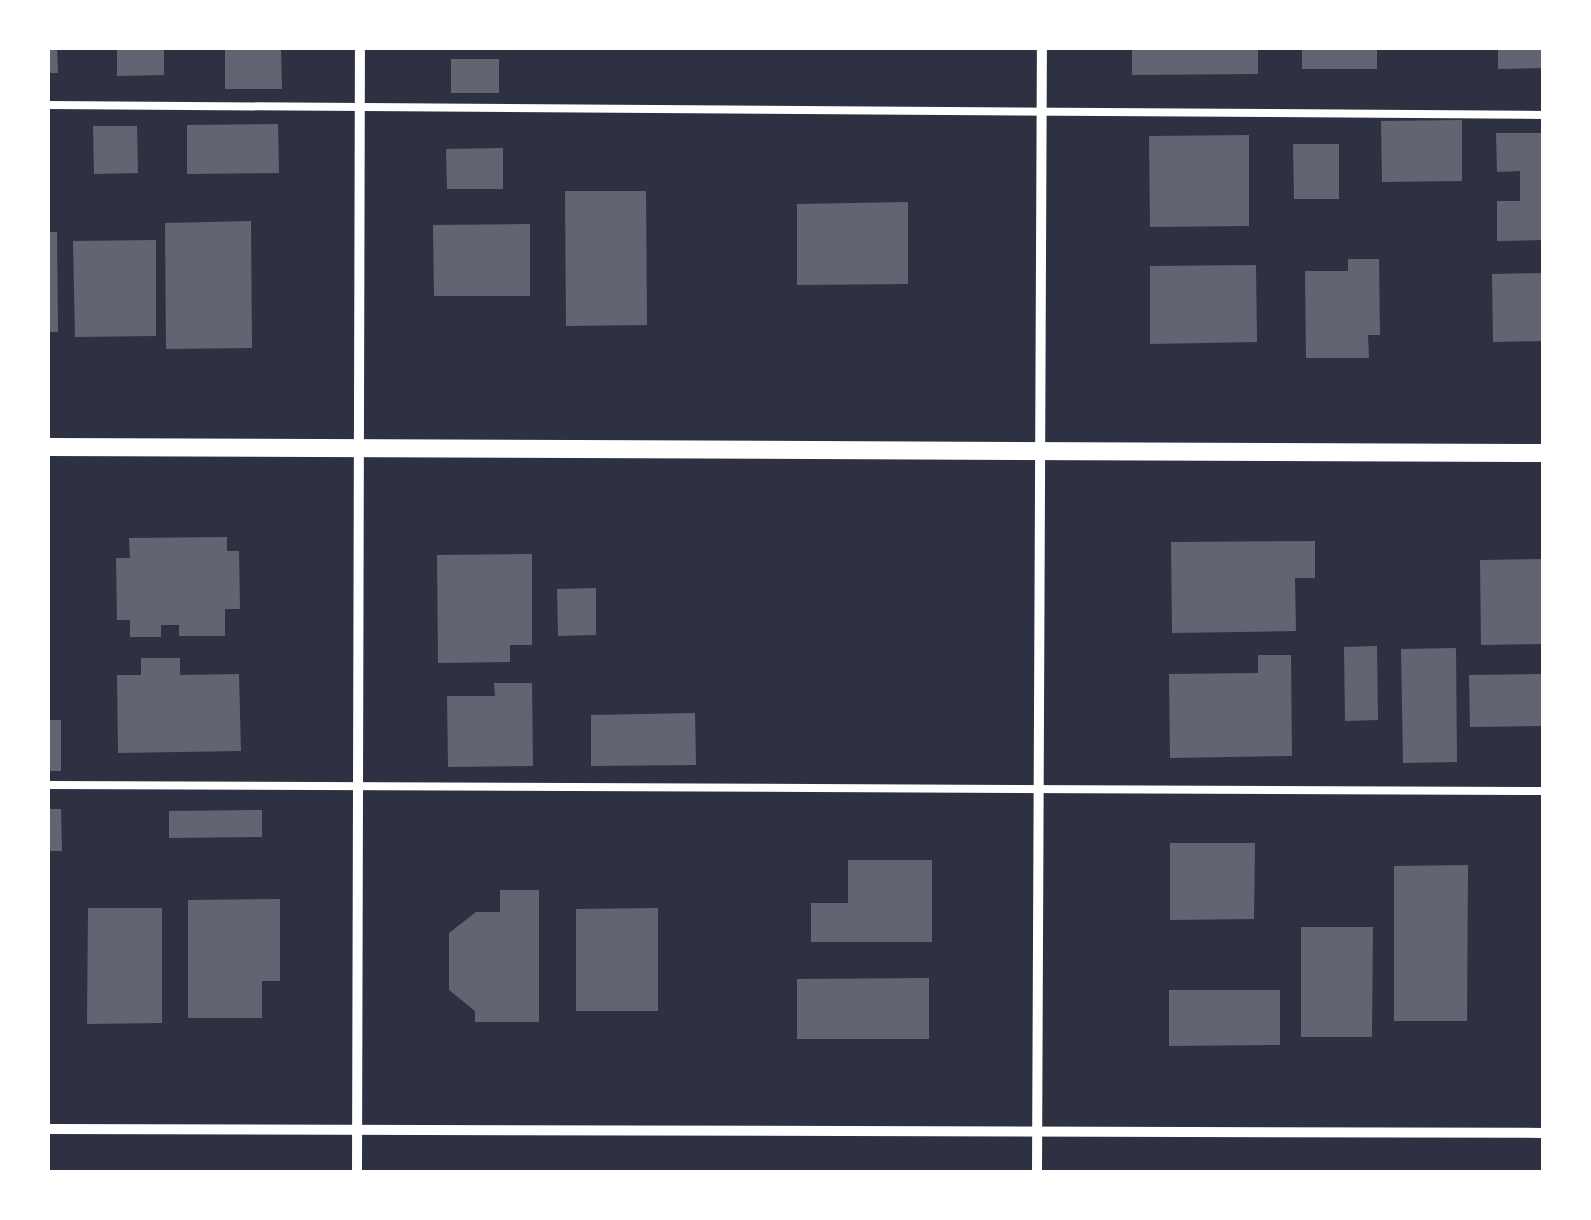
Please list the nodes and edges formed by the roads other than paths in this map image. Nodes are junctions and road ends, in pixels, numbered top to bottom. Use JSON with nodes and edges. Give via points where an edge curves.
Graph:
{"nodes":[{"id":1,"x":360,"y":48,"type":"edge"},
{"id":2,"x":1042,"y":48,"type":"edge"},
{"id":3,"x":48,"y":105,"type":"edge"},
{"id":4,"x":359,"y":106,"type":"junction"},
{"id":5,"x":1042,"y":108,"type":"junction"},
{"id":6,"x":1544,"y":115,"type":"edge"},
{"id":7,"x":48,"y":447,"type":"edge"},
{"id":8,"x":358,"y":448,"type":"junction"},
{"id":9,"x":1040,"y":451,"type":"junction"},
{"id":10,"x":1544,"y":454,"type":"edge"},
{"id":11,"x":48,"y":785,"type":"edge"},
{"id":12,"x":358,"y":788,"type":"junction"},
{"id":13,"x":1544,"y":791,"type":"edge"},
{"id":14,"x":1040,"y":792,"type":"junction"},
{"id":15,"x":48,"y":1129,"type":"edge"},
{"id":16,"x":1038,"y":1131,"type":"junction"},
{"id":17,"x":358,"y":1132,"type":"junction"},
{"id":18,"x":1544,"y":1133,"type":"edge"},
{"id":19,"x":357,"y":1172,"type":"edge"},
{"id":20,"x":1038,"y":1172,"type":"edge"}],
"edges":[{"from":1,"to":4,"type":"street"},
{"from":2,"to":5,"type":"street"},
{"from":3,"to":4,"type":"lane"},
{"from":4,"to":5,"type":"lane"},
{"from":4,"to":8,"type":"street"},
{"from":5,"to":6,"type":"lane"},
{"from":5,"to":9,"type":"street"},
{"from":7,"to":8,"type":"street"},
{"from":8,"to":9,"type":"street"},
{"from":8,"to":12,"type":"street"},
{"from":9,"to":10,"type":"street"},
{"from":9,"to":14,"type":"street"},
{"from":11,"to":12,"type":"lane"},
{"from":12,"to":14,"type":"lane"},
{"from":12,"to":17,"type":"street"},
{"from":13,"to":14,"type":"lane"},
{"from":14,"to":16,"type":"street"},
{"from":15,"to":17,"type":"street"},
{"from":16,"to":17,"type":"street"},
{"from":16,"to":18,"type":"street"},
{"from":16,"to":20,"type":"street"},
{"from":17,"to":19,"type":"street"}]}
